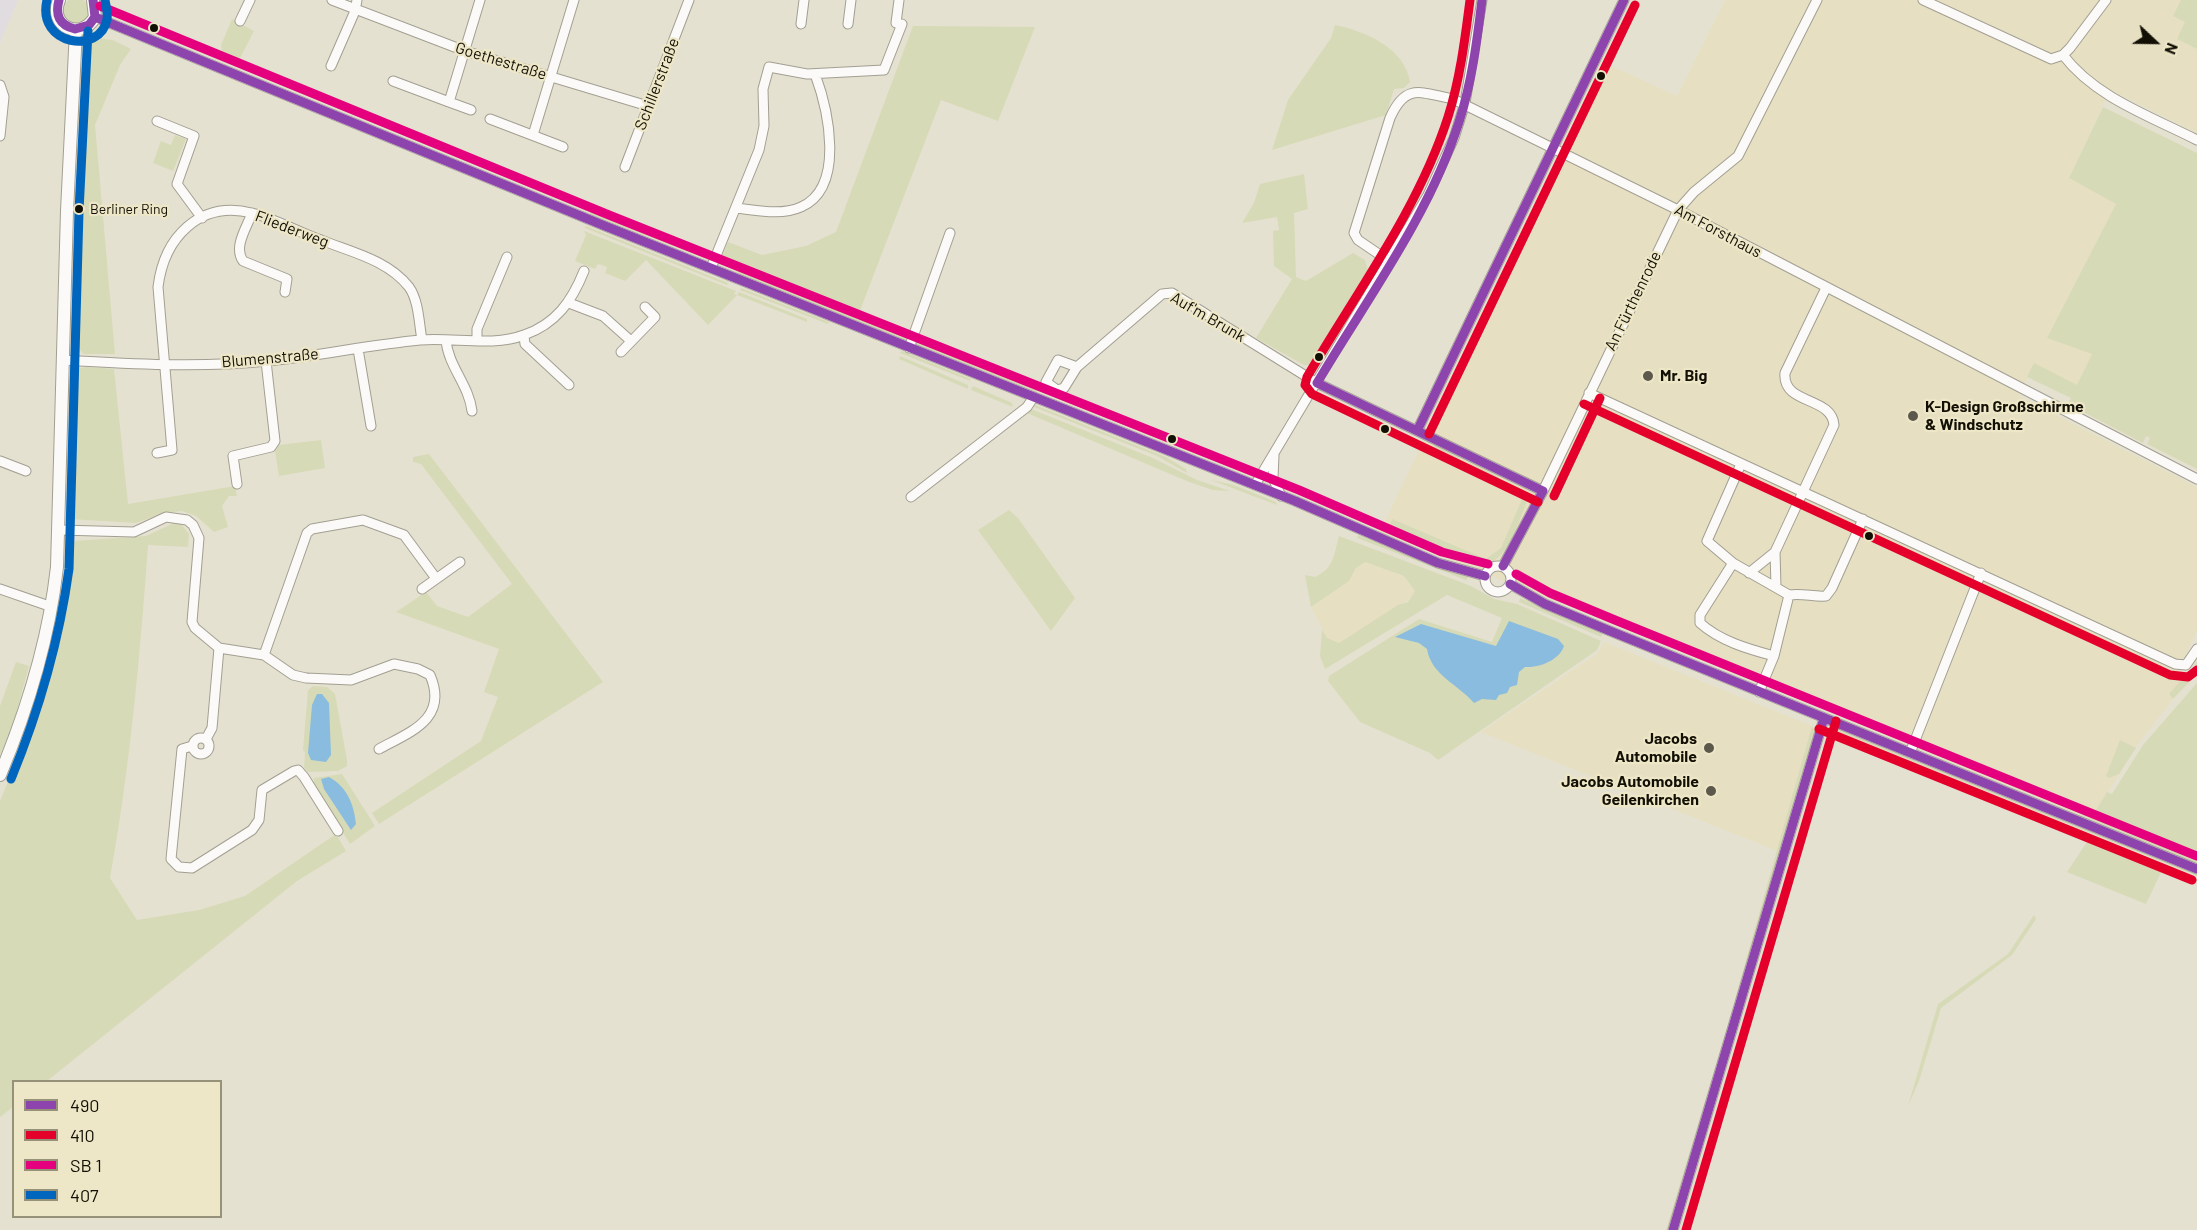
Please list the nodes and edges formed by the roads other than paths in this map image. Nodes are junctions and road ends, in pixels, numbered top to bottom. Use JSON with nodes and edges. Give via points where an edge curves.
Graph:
{"nodes":[{"id":1,"x":93,"y":0,"type":"edge"},
{"id":2,"x":250,"y":0,"type":"edge"},
{"id":3,"x":332,"y":0,"type":"edge"},
{"id":4,"x":357,"y":0,"type":"edge"},
{"id":5,"x":480,"y":0,"type":"edge"},
{"id":6,"x":574,"y":0,"type":"edge"},
{"id":7,"x":688,"y":0,"type":"edge"},
{"id":8,"x":804,"y":0,"type":"edge"},
{"id":9,"x":851,"y":0,"type":"edge"},
{"id":10,"x":899,"y":0,"type":"edge"},
{"id":11,"x":1482,"y":0,"type":"edge"},
{"id":12,"x":1624,"y":0,"type":"edge"},
{"id":13,"x":1817,"y":0,"type":"edge"},
{"id":14,"x":1923,"y":0,"type":"edge"},
{"id":15,"x":2106,"y":0,"type":"edge"},
{"id":16,"x":55,"y":1,"type":"edge"},
{"id":17,"x":355,"y":11,"type":"junction"},
{"id":18,"x":95,"y":17,"type":"junction"},
{"id":19,"x":240,"y":21,"type":"dead end"},
{"id":20,"x":801,"y":24,"type":"dead end"},
{"id":21,"x":848,"y":24,"type":"dead end"},
{"id":22,"x":76,"y":30,"type":"junction"},
{"id":23,"x":465,"y":51,"type":"junction"},
{"id":24,"x":2063,"y":55,"type":"junction"},
{"id":25,"x":331,"y":66,"type":"dead end"},
{"id":26,"x":815,"y":74,"type":"junction"},
{"id":27,"x":552,"y":76,"type":"junction"},
{"id":28,"x":393,"y":81,"type":"dead end"},
{"id":29,"x":0,"y":85,"type":"edge"},
{"id":30,"x":449,"y":102,"type":"junction"},
{"id":31,"x":1465,"y":104,"type":"junction"},
{"id":32,"x":648,"y":106,"type":"junction"},
{"id":33,"x":471,"y":110,"type":"dead end"},
{"id":34,"x":490,"y":119,"type":"dead end"},
{"id":35,"x":157,"y":121,"type":"dead end"},
{"id":36,"x":0,"y":135,"type":"edge"},
{"id":37,"x":533,"y":135,"type":"junction"},
{"id":38,"x":2197,"y":140,"type":"edge"},
{"id":39,"x":563,"y":147,"type":"dead end"},
{"id":40,"x":1553,"y":147,"type":"junction"},
{"id":41,"x":625,"y":167,"type":"dead end"},
{"id":42,"x":736,"y":208,"type":"junction"},
{"id":43,"x":1678,"y":210,"type":"junction"},
{"id":44,"x":252,"y":213,"type":"junction"},
{"id":45,"x":202,"y":218,"type":"junction"},
{"id":46,"x":950,"y":233,"type":"dead end"},
{"id":47,"x":507,"y":257,"type":"dead end"},
{"id":48,"x":1389,"y":261,"type":"junction"},
{"id":49,"x":711,"y":268,"type":"junction"},
{"id":50,"x":584,"y":271,"type":"dead end"},
{"id":51,"x":1826,"y":288,"type":"junction"},
{"id":52,"x":285,"y":292,"type":"dead end"},
{"id":53,"x":569,"y":303,"type":"junction"},
{"id":54,"x":645,"y":307,"type":"dead end"},
{"id":55,"x":524,"y":336,"type":"junction"},
{"id":56,"x":422,"y":340,"type":"junction"},
{"id":57,"x":446,"y":340,"type":"junction"},
{"id":58,"x":477,"y":340,"type":"junction"},
{"id":59,"x":631,"y":341,"type":"junction"},
{"id":60,"x":909,"y":348,"type":"junction"},
{"id":61,"x":358,"y":349,"type":"junction"},
{"id":62,"x":621,"y":352,"type":"dead end"},
{"id":63,"x":63,"y":360,"type":"junction"},
{"id":64,"x":266,"y":361,"type":"junction"},
{"id":65,"x":163,"y":366,"type":"junction"},
{"id":66,"x":1077,"y":367,"type":"dead end"},
{"id":67,"x":1317,"y":383,"type":"junction"},
{"id":68,"x":569,"y":385,"type":"dead end"},
{"id":69,"x":1589,"y":393,"type":"junction"},
{"id":70,"x":1033,"y":398,"type":"junction"},
{"id":71,"x":472,"y":411,"type":"dead end"},
{"id":72,"x":371,"y":426,"type":"dead end"},
{"id":73,"x":1418,"y":429,"type":"junction"},
{"id":74,"x":157,"y":453,"type":"dead end"},
{"id":75,"x":1274,"y":454,"type":"junction"},
{"id":76,"x":0,"y":461,"type":"edge"},
{"id":77,"x":1742,"y":464,"type":"junction"},
{"id":78,"x":26,"y":471,"type":"dead end"},
{"id":79,"x":2197,"y":479,"type":"edge"},
{"id":80,"x":237,"y":483,"type":"dead end"},
{"id":81,"x":1255,"y":485,"type":"junction"},
{"id":82,"x":1543,"y":491,"type":"junction"},
{"id":83,"x":1803,"y":492,"type":"junction"},
{"id":84,"x":1281,"y":496,"type":"junction"},
{"id":85,"x":910,"y":497,"type":"dead end"},
{"id":86,"x":1863,"y":519,"type":"junction"},
{"id":87,"x":59,"y":530,"type":"junction"},
{"id":88,"x":1775,"y":552,"type":"junction"},
{"id":89,"x":460,"y":562,"type":"dead end"},
{"id":90,"x":1733,"y":563,"type":"junction"},
{"id":91,"x":1503,"y":567,"type":"junction"},
{"id":92,"x":1749,"y":573,"type":"junction"},
{"id":93,"x":1981,"y":573,"type":"junction"},
{"id":94,"x":1485,"y":576,"type":"junction"},
{"id":95,"x":435,"y":577,"type":"junction"},
{"id":96,"x":1510,"y":584,"type":"junction"},
{"id":97,"x":1776,"y":587,"type":"junction"},
{"id":98,"x":0,"y":589,"type":"edge"},
{"id":99,"x":422,"y":589,"type":"dead end"},
{"id":100,"x":1789,"y":595,"type":"junction"},
{"id":101,"x":52,"y":607,"type":"junction"},
{"id":102,"x":219,"y":648,"type":"junction"},
{"id":103,"x":2197,"y":649,"type":"edge"},
{"id":104,"x":264,"y":655,"type":"junction"},
{"id":105,"x":1773,"y":656,"type":"junction"},
{"id":106,"x":1760,"y":692,"type":"junction"},
{"id":107,"x":1824,"y":718,"type":"junction"},
{"id":108,"x":379,"y":749,"type":"dead end"},
{"id":109,"x":1910,"y":753,"type":"junction"},
{"id":110,"x":0,"y":775,"type":"edge"},
{"id":111,"x":338,"y":831,"type":"dead end"},
{"id":112,"x":2197,"y":869,"type":"edge"},
{"id":113,"x":1673,"y":1230,"type":"edge"}],
"edges":[{"from":1,"to":18,"type":"main road"},
{"from":2,"to":19,"type":"street"},
{"from":3,"to":17,"type":"street","name":"Goethestraße"},
{"from":4,"to":17,"type":"street"},
{"from":5,"to":23,"type":"street"},
{"from":6,"to":27,"type":"street"},
{"from":7,"to":32,"type":"street","name":"Schillerstraße"},
{"from":8,"to":20,"type":"street"},
{"from":9,"to":21,"type":"street"},
{"from":10,"to":26,"type":"street","via":[[899,23],[884,70]]},
{"from":11,"to":31,"type":"street"},
{"from":12,"to":40,"type":"street"},
{"from":13,"to":43,"type":"street","name":"An Fürthenrode","via":[[1738,156]]},
{"from":14,"to":24,"type":"street","via":[[2044,58]]},
{"from":15,"to":24,"type":"street"},
{"from":16,"to":22,"type":"main road","via":[[59,22]]},
{"from":17,"to":23,"type":"street","name":"Goethestraße"},
{"from":17,"to":25,"type":"street"},
{"from":18,"to":22,"type":"main road","via":[[87,27]]},
{"from":18,"to":49,"type":"street"},
{"from":22,"to":63,"type":"main road"},
{"from":23,"to":27,"type":"street","name":"Goethestraße"},
{"from":23,"to":30,"type":"street"},
{"from":24,"to":38,"type":"street","via":[[2103,93]]},
{"from":26,"to":42,"type":"street","via":[[769,66],[763,89],[764,126],[759,150]]},
{"from":26,"to":42,"type":"street","via":[[831,140],[819,190],[798,209],[778,212]]},
{"from":27,"to":32,"type":"street","name":"Goethestraße"},
{"from":27,"to":37,"type":"street"},
{"from":28,"to":30,"type":"street"},
{"from":29,"to":36,"type":"street","via":[[4,97]]},
{"from":30,"to":33,"type":"street"},
{"from":31,"to":40,"type":"street","name":"Am Forsthaus"},
{"from":31,"to":48,"type":"street","via":[[1428,195]]},
{"from":31,"to":48,"type":"street","name":"Am Forsthaus","via":[[1421,93],[1404,95],[1397,103],[1354,228],[1358,240]]},
{"from":32,"to":41,"type":"street","name":"Schillerstraße"},
{"from":34,"to":37,"type":"street"},
{"from":35,"to":45,"type":"street","via":[[194,136],[177,183]]},
{"from":37,"to":39,"type":"street"},
{"from":40,"to":43,"type":"street","name":"Am Forsthaus"},
{"from":40,"to":73,"type":"street"},
{"from":42,"to":49,"type":"street"},
{"from":43,"to":51,"type":"street","name":"Am Forsthaus"},
{"from":43,"to":69,"type":"street","name":"An Fürthenrode"},
{"from":44,"to":45,"type":"street","name":"Fliederweg","via":[[224,212]]},
{"from":44,"to":52,"type":"street","via":[[239,256],[287,279]]},
{"from":44,"to":56,"type":"street","name":"Fliederweg","via":[[391,269],[410,289]]},
{"from":45,"to":65,"type":"street","name":"Fliederweg","via":[[171,242],[160,268]]},
{"from":46,"to":60,"type":"street"},
{"from":47,"to":58,"type":"street","via":[[477,329]]},
{"from":48,"to":67,"type":"street"},
{"from":49,"to":60,"type":"street"},
{"from":50,"to":53,"type":"street","name":"Blumenstraße"},
{"from":51,"to":79,"type":"street","name":"Am Forsthaus"},
{"from":51,"to":83,"type":"street","via":[[1785,373],[1787,389],[1834,418],[1833,432]]},
{"from":53,"to":55,"type":"street","name":"Blumenstraße","via":[[542,327]]},
{"from":53,"to":59,"type":"street","via":[[603,316]]},
{"from":54,"to":59,"type":"street","via":[[655,317]]},
{"from":55,"to":58,"type":"street","name":"Blumenstraße"},
{"from":55,"to":68,"type":"street","via":[[525,344]]},
{"from":56,"to":57,"type":"street","name":"Blumenstraße"},
{"from":56,"to":61,"type":"street","name":"Blumenstraße"},
{"from":57,"to":58,"type":"street","name":"Blumenstraße"},
{"from":57,"to":71,"type":"street","via":[[447,351],[469,392]]},
{"from":59,"to":62,"type":"street"},
{"from":60,"to":70,"type":"street"},
{"from":61,"to":64,"type":"street","name":"Blumenstraße"},
{"from":61,"to":72,"type":"street"},
{"from":63,"to":65,"type":"street","name":"Blumenstraße"},
{"from":63,"to":87,"type":"main road"},
{"from":64,"to":65,"type":"street","name":"Blumenstraße"},
{"from":64,"to":80,"type":"street","via":[[275,441],[271,447],[234,456]]},
{"from":65,"to":74,"type":"street","name":"Fliederweg","via":[[172,450]]},
{"from":66,"to":67,"type":"street","name":"Auf'm Brunk","via":[[1167,291]]},
{"from":67,"to":73,"type":"street"},
{"from":67,"to":75,"type":"street"},
{"from":69,"to":77,"type":"street"},
{"from":69,"to":82,"type":"street","name":"An Fürthenrode"},
{"from":70,"to":81,"type":"street"},
{"from":70,"to":85,"type":"street"},
{"from":73,"to":82,"type":"street"},
{"from":75,"to":81,"type":"street"},
{"from":75,"to":84,"type":"street","via":[[1273,478]]},
{"from":76,"to":78,"type":"street"},
{"from":77,"to":83,"type":"street"},
{"from":77,"to":90,"type":"street","via":[[1707,541]]},
{"from":81,"to":84,"type":"street"},
{"from":82,"to":91,"type":"street","name":"An Fürthenrode"},
{"from":83,"to":86,"type":"street"},
{"from":83,"to":88,"type":"street"},
{"from":84,"to":94,"type":"street","via":[[1438,563]]},
{"from":86,"to":93,"type":"street"},
{"from":86,"to":100,"type":"street","via":[[1826,596],[1804,592]]},
{"from":87,"to":101,"type":"main road"},
{"from":87,"to":102,"type":"street","via":[[134,532],[166,517],[187,519],[199,538],[192,622]]},
{"from":88,"to":92,"type":"street"},
{"from":88,"to":97,"type":"street"},
{"from":89,"to":95,"type":"street"},
{"from":90,"to":92,"type":"street"},
{"from":90,"to":105,"type":"street","via":[[1700,615],[1700,623],[1719,636]]},
{"from":91,"to":94,"type":"street","via":[[1494,566]]},
{"from":91,"to":96,"type":"street","via":[[1510,574]]},
{"from":92,"to":97,"type":"street"},
{"from":93,"to":103,"type":"street","via":[[2175,664],[2186,665]]},
{"from":93,"to":109,"type":"street"},
{"from":94,"to":96,"type":"street","via":[[1486,586],[1494,592],[1503,591]]},
{"from":95,"to":99,"type":"street"},
{"from":95,"to":104,"type":"street","via":[[404,535],[371,522],[312,529],[307,533]]},
{"from":96,"to":106,"type":"street","via":[[1545,604]]},
{"from":97,"to":100,"type":"street"},
{"from":98,"to":101,"type":"street"},
{"from":100,"to":105,"type":"street"},
{"from":101,"to":110,"type":"main road","via":[[21,722]]},
{"from":102,"to":104,"type":"street"},
{"from":102,"to":111,"type":"street","via":[[212,728],[206,740],[196,739],[192,746],[182,749],[171,859],[178,867],[192,868],[252,830],[259,820],[262,790],[298,770]]},
{"from":104,"to":108,"type":"street","via":[[293,675],[306,678],[351,680],[394,664],[430,675],[436,693],[431,715],[414,730]]},
{"from":105,"to":106,"type":"street"},
{"from":106,"to":107,"type":"street"},
{"from":107,"to":109,"type":"street"},
{"from":107,"to":113,"type":"street"},
{"from":109,"to":112,"type":"street"}]}
